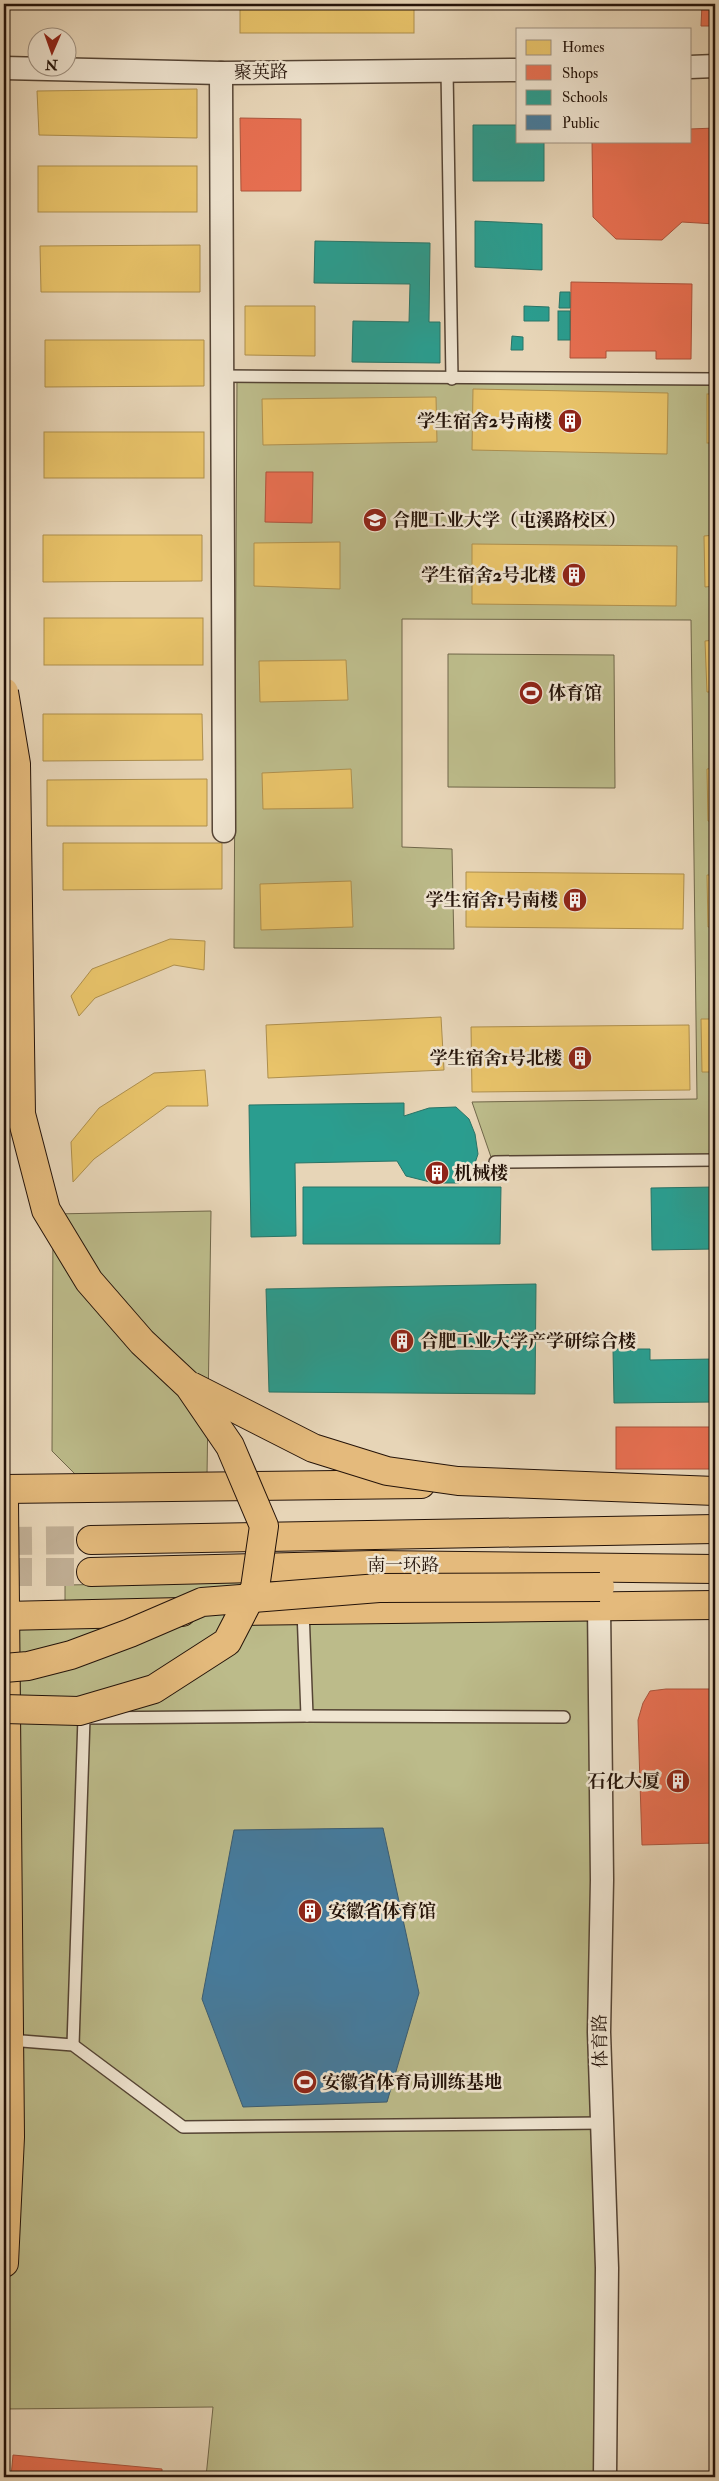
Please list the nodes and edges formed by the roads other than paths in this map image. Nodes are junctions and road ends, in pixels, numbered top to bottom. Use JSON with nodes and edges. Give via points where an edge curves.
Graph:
{"nodes":[{"id":1,"x":715,"y":66,"type":"edge"},
{"id":2,"x":692,"y":67,"type":"edge"},
{"id":3,"x":4,"y":68,"type":"edge"},
{"id":4,"x":448,"y":70,"type":"junction"},
{"id":5,"x":516,"y":70,"type":"edge"},
{"id":6,"x":221,"y":73,"type":"junction"},
{"id":7,"x":222,"y":376,"type":"junction"},
{"id":8,"x":452,"y":379,"type":"junction"},
{"id":9,"x":715,"y":380,"type":"edge"},
{"id":10,"x":4,"y":692,"type":"edge"},
{"id":11,"x":224,"y":831,"type":"dead end"},
{"id":12,"x":715,"y":1160,"type":"edge"},
{"id":13,"x":495,"y":1162,"type":"dead end"},
{"id":14,"x":189,"y":1386,"type":"junction"},
{"id":15,"x":715,"y":1479,"type":"edge"},
{"id":16,"x":4,"y":1489,"type":"edge"},
{"id":17,"x":715,"y":1491,"type":"edge"},
{"id":18,"x":4,"y":1500,"type":"edge"},
{"id":19,"x":715,"y":1529,"type":"edge"},
{"id":20,"x":91,"y":1540,"type":"tunnel mouth"},
{"id":21,"x":715,"y":1569,"type":"edge"},
{"id":22,"x":91,"y":1572,"type":"tunnel mouth"},
{"id":23,"x":715,"y":1587,"type":"edge"},
{"id":24,"x":600,"y":1596,"type":"junction"},
{"id":25,"x":715,"y":1605,"type":"edge"},
{"id":26,"x":304,"y":1610,"type":"junction"},
{"id":27,"x":5,"y":1616,"type":"edge"},
{"id":28,"x":4,"y":1668,"type":"edge"},
{"id":29,"x":4,"y":1709,"type":"edge"},
{"id":30,"x":307,"y":1716,"type":"junction"},
{"id":31,"x":564,"y":1717,"type":"dead end"},
{"id":32,"x":9,"y":2040,"type":"junction"},
{"id":33,"x":73,"y":2045,"type":"junction"},
{"id":34,"x":602,"y":2123,"type":"junction"},
{"id":35,"x":4,"y":2263,"type":"edge"},
{"id":36,"x":605,"y":2477,"type":"edge"}],
"edges":[{"from":1,"to":2,"type":"street"},
{"from":3,"to":6,"type":"street","name":"聚英路"},
{"from":4,"to":5,"type":"street","name":"聚英路"},
{"from":4,"to":6,"type":"street","name":"聚英路"},
{"from":4,"to":8,"type":"lane"},
{"from":6,"to":7,"type":"street"},
{"from":7,"to":8,"type":"lane"},
{"from":7,"to":11,"type":"street"},
{"from":8,"to":9,"type":"lane"},
{"from":10,"to":14,"type":"main road","bridge":true,"via":[[16,764],[21,1114],[46,1210],[89,1281],[142,1342]]},
{"from":12,"to":13,"type":"lane"},
{"from":14,"to":17,"type":"main road","bridge":true,"via":[[313,1448],[387,1471],[476,1482]]},
{"from":14,"to":29,"type":"main road","bridge":true,"via":[[230,1446],[264,1526],[255,1588],[226,1642],[154,1689],[79,1711]]},
{"from":15,"to":16,"type":"main road"},
{"from":18,"to":27,"type":"main road"},
{"from":19,"to":20,"type":"main road","name":"南一环路"},
{"from":21,"to":22,"type":"main road","name":"南一环路","via":[[374,1565]]},
{"from":23,"to":24,"type":"main road"},
{"from":24,"to":25,"type":"main road"},
{"from":24,"to":26,"type":"main road"},
{"from":24,"to":28,"type":"main road","bridge":true,"via":[[379,1588],[202,1602],[71,1655],[28,1666]]},
{"from":24,"to":34,"type":"street","name":"体育路","via":[[602,1880],[599,2032]]},
{"from":26,"to":27,"type":"main road"},
{"from":26,"to":30,"type":"lane"},
{"from":27,"to":32,"type":"main road"},
{"from":30,"to":31,"type":"lane"},
{"from":30,"to":33,"type":"lane","via":[[84,1718]]},
{"from":32,"to":33,"type":"lane"},
{"from":32,"to":35,"type":"main road","via":[[10,2137]]},
{"from":33,"to":34,"type":"lane","via":[[182,2127]]},
{"from":34,"to":36,"type":"street","name":"体育路","via":[[607,2268]]}]}
